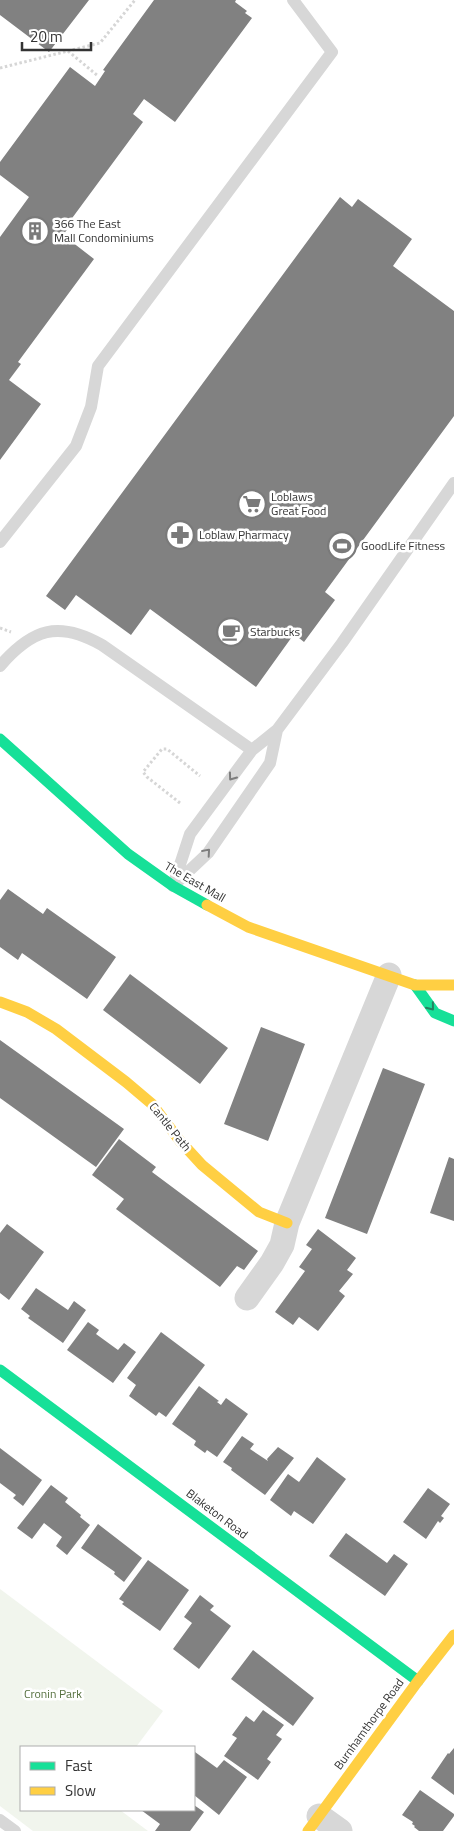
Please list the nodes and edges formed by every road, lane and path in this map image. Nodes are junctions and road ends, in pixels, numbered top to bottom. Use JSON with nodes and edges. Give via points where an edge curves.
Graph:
{"nodes":[{"id":1,"x":135,"y":0,"type":"edge"},
{"id":2,"x":292,"y":0,"type":"edge"},
{"id":3,"x":68,"y":51,"type":"junction"},
{"id":4,"x":0,"y":68,"type":"edge"},
{"id":5,"x":98,"y":76,"type":"dead end"},
{"id":6,"x":454,"y":484,"type":"edge"},
{"id":7,"x":0,"y":542,"type":"edge"},
{"id":8,"x":0,"y":666,"type":"edge"},
{"id":9,"x":278,"y":730,"type":"junction"},
{"id":10,"x":0,"y":739,"type":"edge"},
{"id":11,"x":252,"y":750,"type":"junction"},
{"id":12,"x":200,"y":776,"type":"dead end"},
{"id":13,"x":180,"y":804,"type":"dead end"},
{"id":14,"x":173,"y":886,"type":"junction"},
{"id":15,"x":389,"y":975,"type":"junction"},
{"id":16,"x":415,"y":985,"type":"junction"},
{"id":17,"x":454,"y":985,"type":"edge"},
{"id":18,"x":0,"y":1002,"type":"edge"},
{"id":19,"x":454,"y":1021,"type":"edge"},
{"id":20,"x":288,"y":1223,"type":"junction"},
{"id":21,"x":247,"y":1298,"type":"dead end"},
{"id":22,"x":0,"y":1370,"type":"edge"},
{"id":23,"x":454,"y":1635,"type":"edge"},
{"id":24,"x":418,"y":1680,"type":"junction"},
{"id":25,"x":0,"y":1820,"type":"edge"},
{"id":26,"x":314,"y":1824,"type":"edge"},
{"id":27,"x":15,"y":1831,"type":"edge"},
{"id":28,"x":340,"y":1831,"type":"edge"}],
"edges":[{"from":1,"to":3,"type":"path","via":[[100,43]]},
{"from":2,"to":7,"type":"lane","via":[[332,52],[98,366],[91,407],[76,446]]},
{"from":3,"to":4,"type":"path"},
{"from":3,"to":5,"type":"path"},
{"from":6,"to":9,"type":"lane"},
{"from":8,"to":11,"type":"lane","via":[[22,643],[37,635],[54,631],[78,634],[102,646]]},
{"from":9,"to":11,"type":"lane"},
{"from":14,"to":9,"type":"lane","one_way":true,"via":[[208,853],[270,763]]},
{"from":10,"to":14,"type":"street","name":"The East Mall","via":[[128,854]]},
{"from":11,"to":14,"type":"lane","one_way":true,"via":[[190,834]]},
{"from":12,"to":13,"type":"path","via":[[167,749],[162,749],[143,772]]},
{"from":14,"to":15,"type":"street","name":"The East Mall","via":[[248,927]]},
{"from":15,"to":16,"type":"street","name":"The East Mall"},
{"from":15,"to":20,"type":"street"},
{"from":16,"to":17,"type":"street","name":"The East Mall"},
{"from":16,"to":19,"type":"street","one_way":true,"via":[[435,1013]]},
{"from":18,"to":20,"type":"street","name":"Cantle Path","via":[[27,1012],[56,1029],[126,1082],[152,1104],[202,1165],[259,1212]]},
{"from":20,"to":21,"type":"street","via":[[282,1245]]},
{"from":22,"to":24,"type":"street","name":"Blaketon Road"},
{"from":23,"to":24,"type":"street","name":"Burnhamthorpe Road"},
{"from":24,"to":26,"type":"street","name":"Burnhamthorpe Road"},
{"from":25,"to":27,"type":"lane"},
{"from":26,"to":28,"type":"street"}]}
